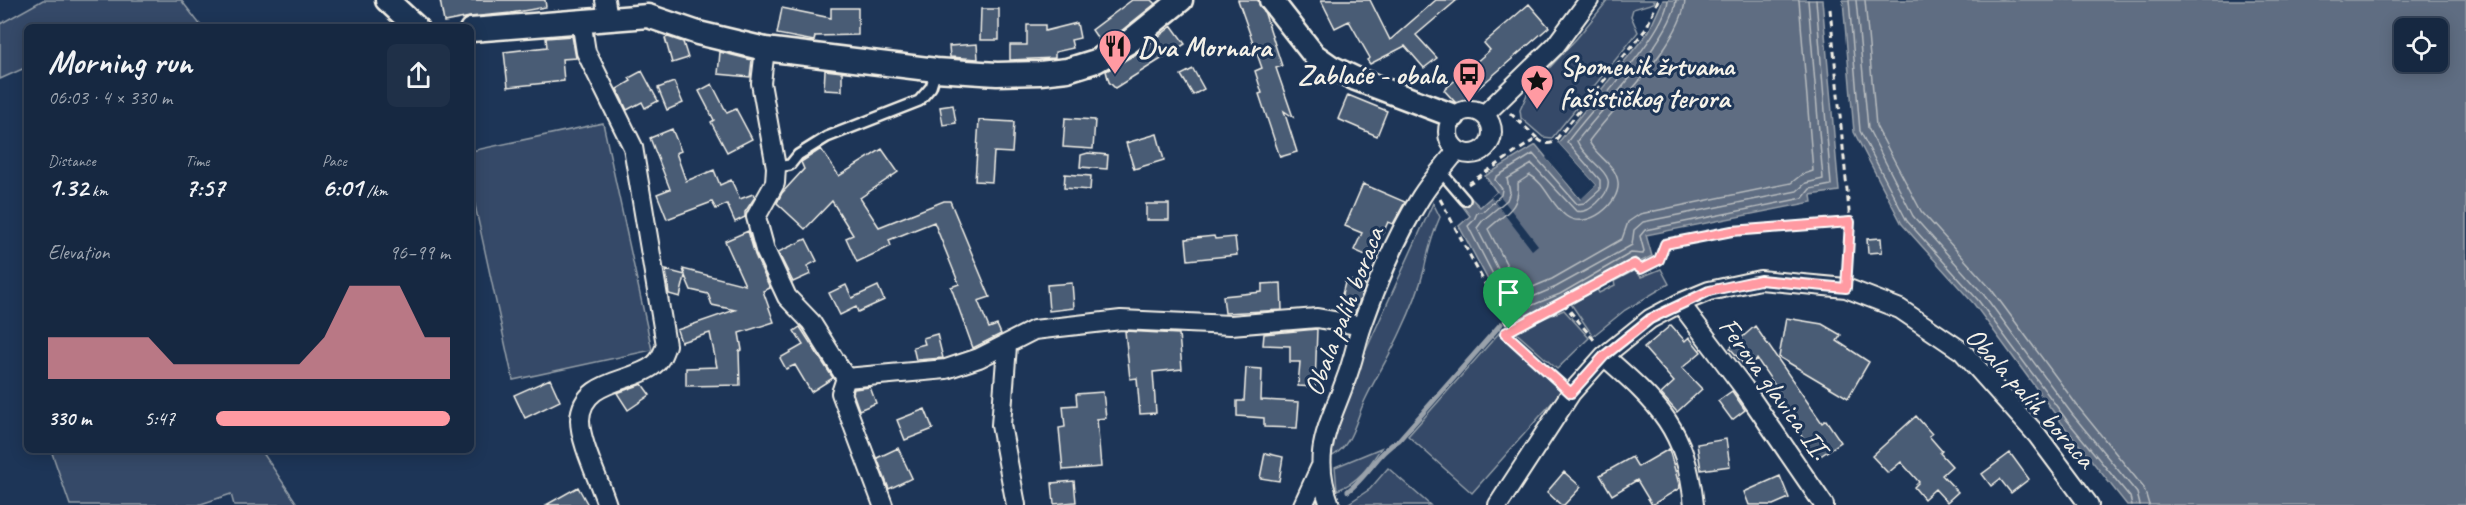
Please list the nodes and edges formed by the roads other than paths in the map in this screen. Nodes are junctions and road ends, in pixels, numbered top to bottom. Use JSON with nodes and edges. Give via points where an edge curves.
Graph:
{"nodes":[{"id":1,"x":387,"y":0,"type":"edge"},
{"id":2,"x":1181,"y":0,"type":"edge"},
{"id":3,"x":1272,"y":0,"type":"edge"},
{"id":4,"x":1588,"y":0,"type":"edge"},
{"id":5,"x":607,"y":9,"type":"edge"},
{"id":6,"x":581,"y":20,"type":"junction"},
{"id":7,"x":413,"y":24,"type":"edge"},
{"id":8,"x":474,"y":30,"type":"edge"},
{"id":9,"x":765,"y":49,"type":"junction"},
{"id":10,"x":936,"y":70,"type":"junction"},
{"id":11,"x":1454,"y":116,"type":"junction"},
{"id":12,"x":1484,"y":116,"type":"junction"},
{"id":13,"x":1457,"y":150,"type":"junction"},
{"id":14,"x":776,"y":167,"type":"junction"},
{"id":15,"x":1441,"y":172,"type":"junction"},
{"id":16,"x":1465,"y":200,"type":"dead end"},
{"id":17,"x":1680,"y":303,"type":"junction"},
{"id":18,"x":1362,"y":326,"type":"junction"},
{"id":19,"x":1007,"y":346,"type":"junction"},
{"id":20,"x":1604,"y":356,"type":"junction"},
{"id":21,"x":846,"y":378,"type":"junction"},
{"id":22,"x":1320,"y":468,"type":"junction"},
{"id":23,"x":607,"y":505,"type":"edge"},
{"id":24,"x":883,"y":505,"type":"edge"},
{"id":25,"x":1016,"y":505,"type":"edge"},
{"id":26,"x":1303,"y":505,"type":"edge"},
{"id":27,"x":1330,"y":505,"type":"edge"},
{"id":28,"x":1498,"y":505,"type":"edge"},
{"id":29,"x":1694,"y":505,"type":"edge"},
{"id":30,"x":1824,"y":505,"type":"edge"},
{"id":31,"x":2089,"y":505,"type":"edge"}],
"edges":[{"from":1,"to":7,"type":"street"},
{"from":2,"to":10,"type":"street","via":[[1129,42],[1096,62],[1067,70],[997,74]]},
{"from":3,"to":11,"type":"street","via":[[1314,55],[1331,67]]},
{"from":4,"to":12,"type":"street","via":[[1555,46]]},
{"from":5,"to":6,"type":"street"},
{"from":5,"to":9,"type":"street","via":[[648,16]]},
{"from":6,"to":8,"type":"street"},
{"from":6,"to":23,"type":"street","via":[[586,52],[633,147],[666,345],[653,366],[612,382],[592,393],[585,403],[580,420],[584,441]]},
{"from":9,"to":10,"type":"street"},
{"from":9,"to":14,"type":"street","via":[[761,83]]},
{"from":10,"to":14,"type":"lane","via":[[931,87],[919,101],[826,137],[790,165]]},
{"from":11,"to":12,"type":"street","via":[[1472,110]]},
{"from":11,"to":13,"type":"street","via":[[1447,136]]},
{"from":12,"to":13,"type":"street","via":[[1492,127],[1486,147],[1474,154]]},
{"from":13,"to":15,"type":"street","name":"Obala palih boraca"},
{"from":14,"to":21,"type":"street","via":[[775,183],[756,217],[765,250],[787,297],[811,322]]},
{"from":15,"to":16,"type":"lane"},
{"from":15,"to":18,"type":"street","name":"Obala palih boraca","via":[[1414,208]]},
{"from":17,"to":20,"type":"street","name":"Obala palih boraca","via":[[1650,319]]},
{"from":17,"to":30,"type":"street","name":"Ferova glavica II."},
{"from":17,"to":31,"type":"street","name":"Obala palih boraca","via":[[1709,291],[1760,280],[1846,288],[1900,309],[1962,351],[2037,435]]},
{"from":18,"to":19,"type":"street","via":[[1317,318],[1231,325],[1122,320],[1034,330]]},
{"from":18,"to":22,"type":"street","name":"Obala palih boraca","via":[[1347,378],[1323,436]]},
{"from":19,"to":21,"type":"street","via":[[946,369]]},
{"from":19,"to":25,"type":"street","via":[[1001,425]]},
{"from":20,"to":28,"type":"street","name":"Obala palih boraca","via":[[1571,393]]},
{"from":20,"to":29,"type":"street","via":[[1641,388],[1674,430]]},
{"from":21,"to":24,"type":"street","via":[[841,393]]},
{"from":22,"to":26,"type":"street"},
{"from":22,"to":27,"type":"street","name":"Obala palih boraca"}]}
